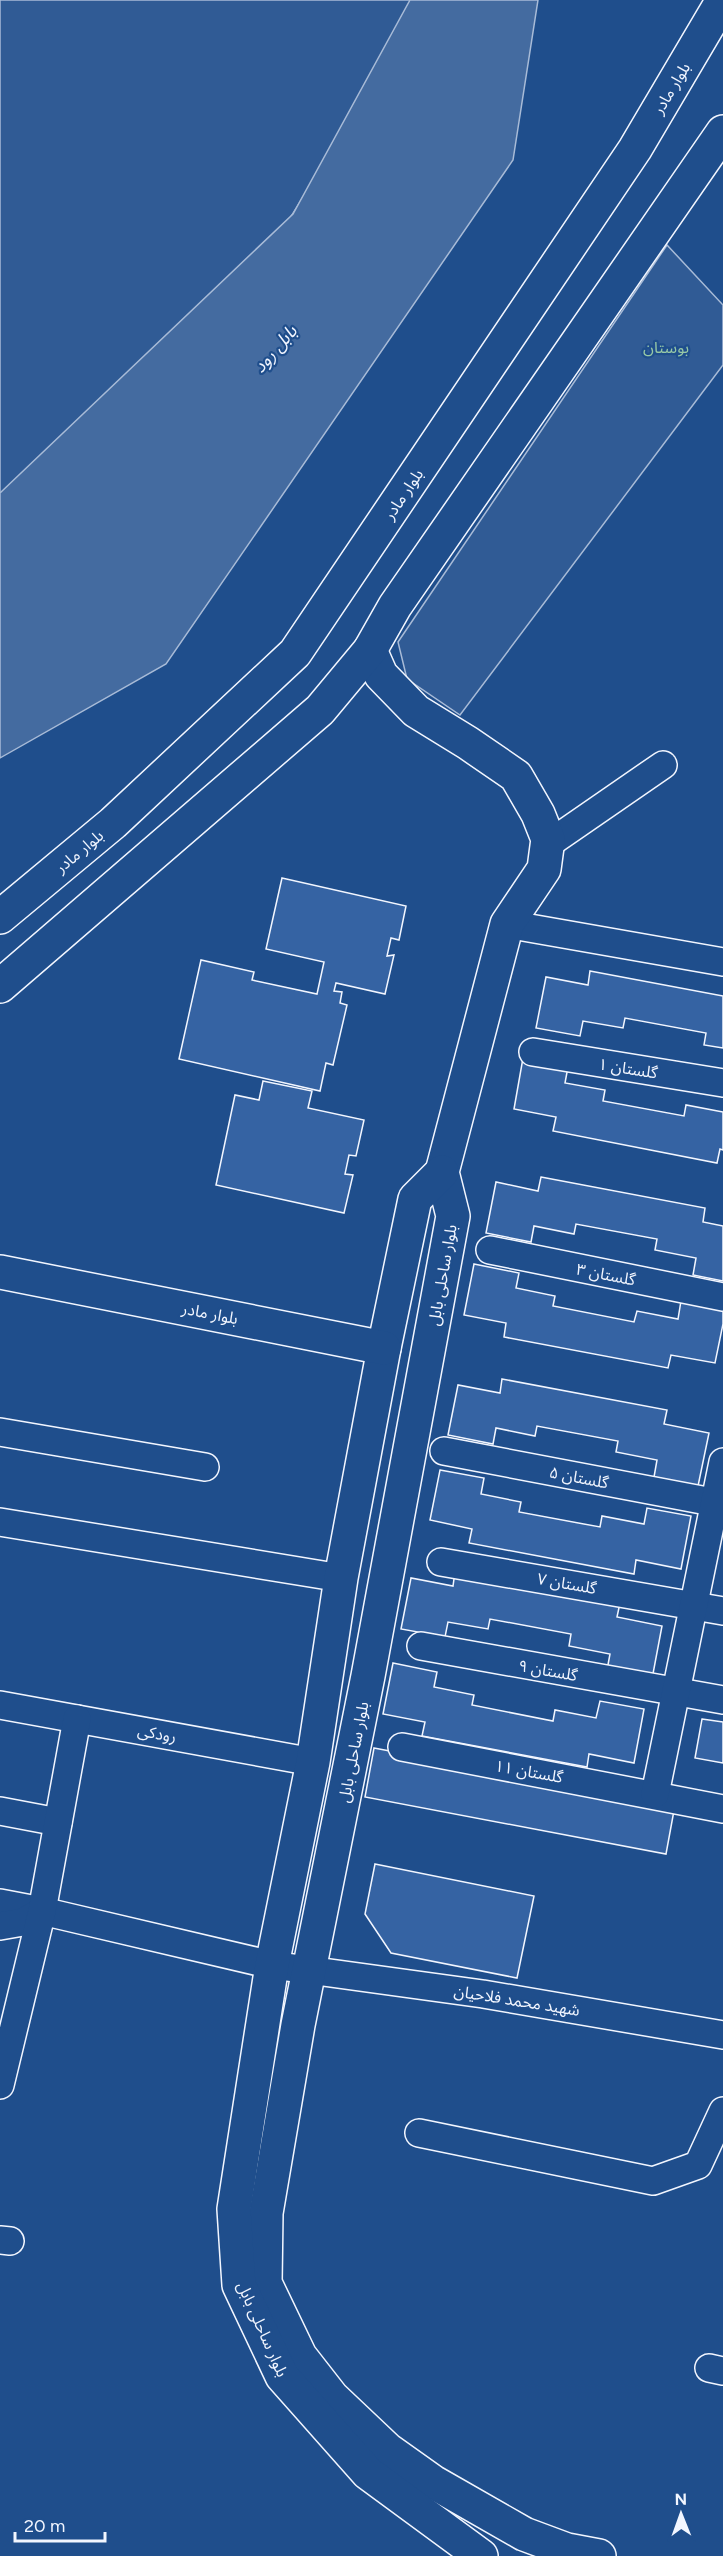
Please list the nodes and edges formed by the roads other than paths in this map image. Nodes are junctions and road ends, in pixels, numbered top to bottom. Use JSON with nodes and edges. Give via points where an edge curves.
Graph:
{"nodes":[{"id":1,"x":723,"y":1,"type":"edge"},
{"id":2,"x":723,"y":132,"type":"edge"},
{"id":3,"x":370,"y":650,"type":"junction"},
{"id":4,"x":663,"y":765,"type":"dead end"},
{"id":5,"x":547,"y":846,"type":"junction"},
{"id":6,"x":0,"y":917,"type":"edge"},
{"id":7,"x":507,"y":924,"type":"junction"},
{"id":8,"x":723,"y":962,"type":"edge"},
{"id":9,"x":0,"y":986,"type":"edge"},
{"id":10,"x":533,"y":1052,"type":"dead end"},
{"id":11,"x":723,"y":1083,"type":"edge"},
{"id":12,"x":442,"y":1172,"type":"junction"},
{"id":13,"x":490,"y":1250,"type":"dead end"},
{"id":14,"x":0,"y":1272,"type":"edge"},
{"id":15,"x":723,"y":1297,"type":"edge"},
{"id":16,"x":384,"y":1348,"type":"junction"},
{"id":17,"x":0,"y":1432,"type":"edge"},
{"id":18,"x":444,"y":1451,"type":"dead end"},
{"id":19,"x":723,"y":1462,"type":"edge"},
{"id":20,"x":204,"y":1467,"type":"dead end"},
{"id":21,"x":719,"y":1503,"type":"edge"},
{"id":22,"x":0,"y":1522,"type":"edge"},
{"id":23,"x":441,"y":1562,"type":"dead end"},
{"id":24,"x":341,"y":1578,"type":"junction"},
{"id":25,"x":694,"y":1605,"type":"junction"},
{"id":26,"x":723,"y":1611,"type":"edge"},
{"id":27,"x":421,"y":1646,"type":"dead end"},
{"id":28,"x":676,"y":1694,"type":"junction"},
{"id":29,"x":723,"y":1700,"type":"edge"},
{"id":30,"x":0,"y":1705,"type":"edge"},
{"id":31,"x":77,"y":1719,"type":"junction"},
{"id":32,"x":402,"y":1748,"type":"dead end"},
{"id":33,"x":313,"y":1762,"type":"junction"},
{"id":34,"x":655,"y":1794,"type":"junction"},
{"id":35,"x":723,"y":1809,"type":"edge"},
{"id":36,"x":0,"y":1812,"type":"edge"},
{"id":37,"x":58,"y":1822,"type":"junction"},
{"id":38,"x":0,"y":1903,"type":"edge"},
{"id":39,"x":42,"y":1911,"type":"junction"},
{"id":40,"x":0,"y":1926,"type":"edge"},
{"id":41,"x":272,"y":1965,"type":"junction"},
{"id":42,"x":310,"y":1972,"type":"junction"},
{"id":43,"x":723,"y":2036,"type":"edge"},
{"id":44,"x":0,"y":2085,"type":"edge"},
{"id":45,"x":723,"y":2111,"type":"edge"},
{"id":46,"x":419,"y":2133,"type":"dead end"},
{"id":47,"x":565,"y":2553,"type":"edge"},
{"id":48,"x":481,"y":2556,"type":"edge"},
{"id":49,"x":599,"y":2556,"type":"edge"}],
"edges":[{"from":1,"to":6,"type":"main road","name":"بلوار مادر","via":[[635,148],[295,653],[113,823]]},
{"from":2,"to":3,"type":"main road","via":[[395,606]]},
{"from":3,"to":5,"type":"main road","via":[[381,675],[416,711],[516,776],[538,814]]},
{"from":3,"to":9,"type":"main road","via":[[320,710]]},
{"from":4,"to":5,"type":"street"},
{"from":5,"to":7,"type":"main road","via":[[544,869]]},
{"from":7,"to":8,"type":"street"},
{"from":7,"to":12,"type":"main road"},
{"from":10,"to":11,"type":"street","name":"گلستان ۱"},
{"from":12,"to":16,"type":"main road","name":"بلوار ساحلی بابل","via":[[415,1199]]},
{"from":12,"to":42,"type":"main road","name":"بلوار ساحلی بابل","via":[[453,1216]]},
{"from":13,"to":15,"type":"street","name":"گلستان ۳"},
{"from":14,"to":16,"type":"main road","name":"بلوار مادر"},
{"from":16,"to":24,"type":"main road","name":"بلوار ساحلی بابل"},
{"from":17,"to":20,"type":"street"},
{"from":18,"to":21,"type":"street","name":"گلستان ۵"},
{"from":19,"to":21,"type":"street"},
{"from":21,"to":25,"type":"street"},
{"from":22,"to":24,"type":"street"},
{"from":23,"to":25,"type":"street","name":"گلستان ۷"},
{"from":24,"to":33,"type":"main road","name":"بلوار ساحلی بابل"},
{"from":25,"to":26,"type":"street","name":"گلستان ۷"},
{"from":25,"to":28,"type":"street"},
{"from":27,"to":28,"type":"street","name":"گلستان ۹"},
{"from":28,"to":29,"type":"street","name":"گلستان ۹"},
{"from":28,"to":34,"type":"street"},
{"from":30,"to":31,"type":"street","name":"رودکی"},
{"from":31,"to":33,"type":"street","name":"رودکی"},
{"from":31,"to":37,"type":"street"},
{"from":32,"to":34,"type":"street","name":"گلستان ۱۱"},
{"from":33,"to":41,"type":"main road","name":"بلوار ساحلی بابل"},
{"from":34,"to":35,"type":"street","name":"گلستان ۱۱"},
{"from":36,"to":37,"type":"street"},
{"from":37,"to":39,"type":"street"},
{"from":38,"to":39,"type":"street","name":"شهید محمد فلاحیان"},
{"from":39,"to":40,"type":"street","via":[[23,1922]]},
{"from":39,"to":41,"type":"street","name":"شهید محمد فلاحیان"},
{"from":39,"to":44,"type":"street"},
{"from":41,"to":42,"type":"street","name":"شهید محمد فلاحیان"},
{"from":41,"to":48,"type":"main road","name":"بلوار ساحلی بابل","via":[[234,2209],[239,2285],[282,2376],[368,2473]]},
{"from":42,"to":43,"type":"street","name":"شهید محمد فلاحیان","via":[[483,1994]]},
{"from":42,"to":47,"type":"main road","name":"بلوار ساحلی بابل","via":[[266,2213],[265,2283],[300,2356],[332,2397],[388,2450],[433,2482]]},
{"from":45,"to":46,"type":"street","via":[[698,2165],[653,2181]]},
{"from":47,"to":49,"type":"main road","name":"بلوار ساحلی بابل"}]}
